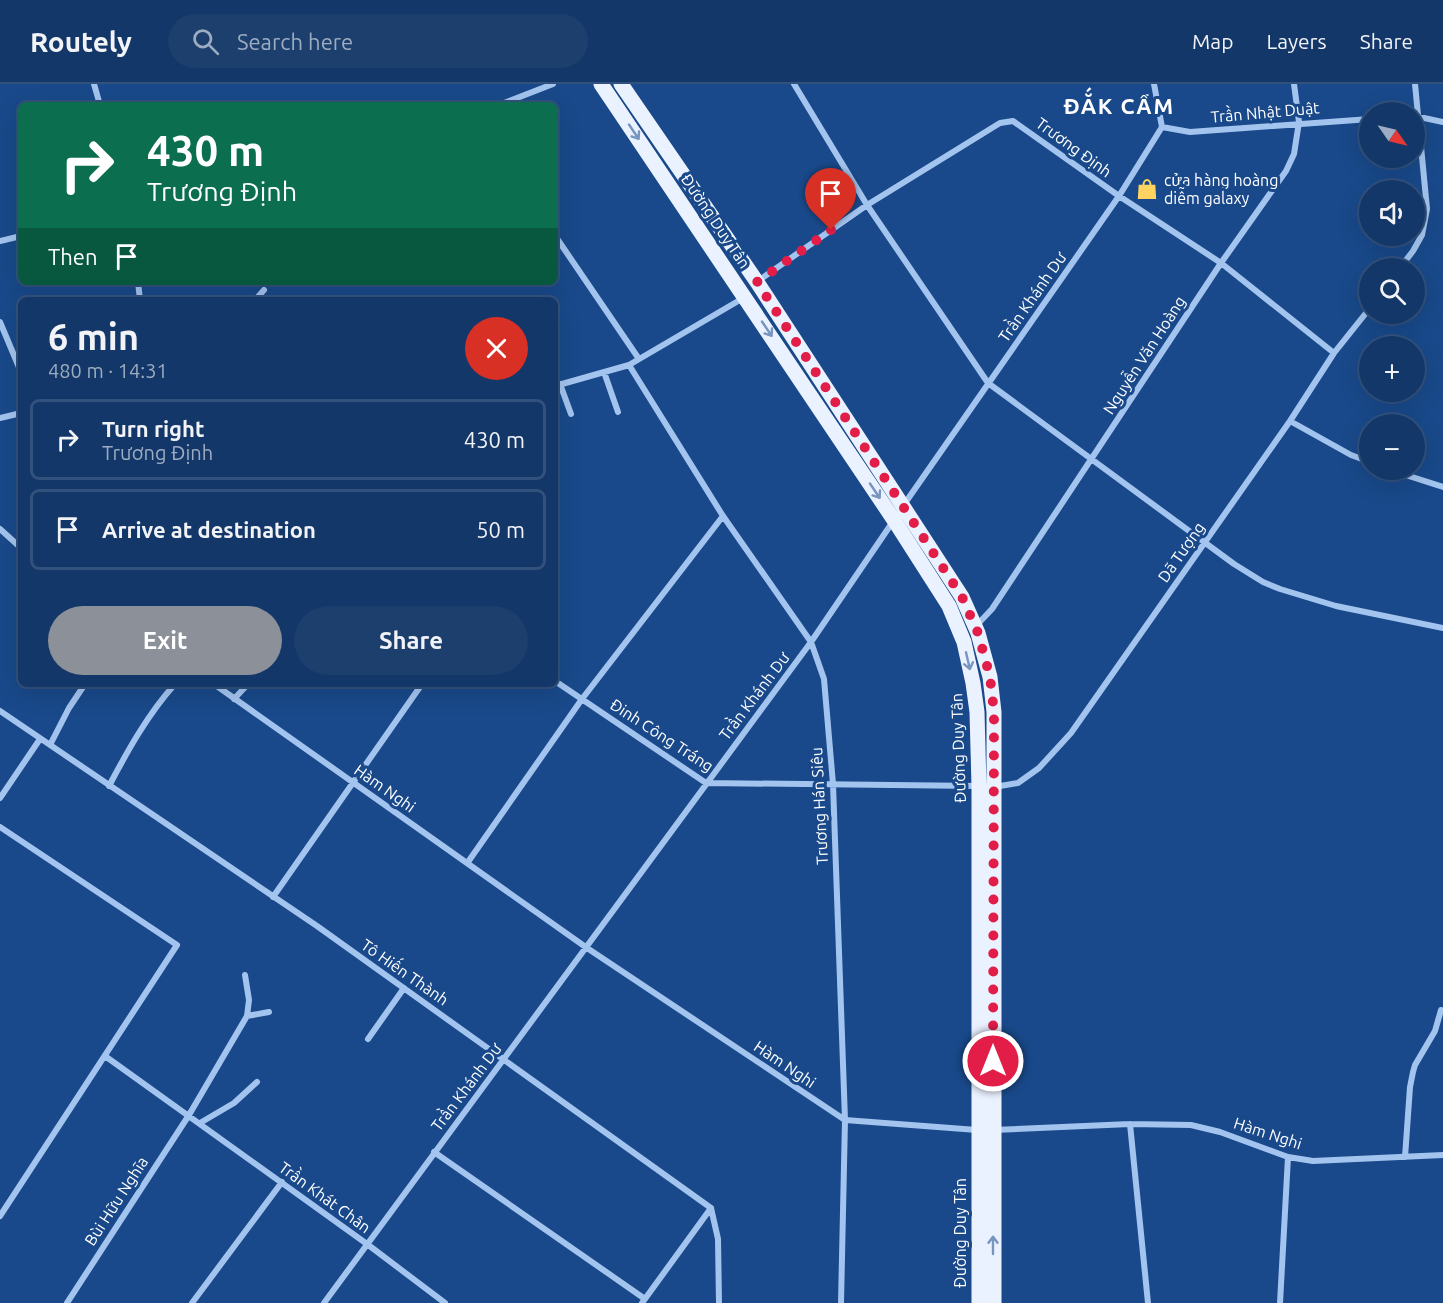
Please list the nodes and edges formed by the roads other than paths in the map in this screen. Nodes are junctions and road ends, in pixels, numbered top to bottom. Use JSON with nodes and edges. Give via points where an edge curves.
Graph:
{"nodes":[{"id":1,"x":94,"y":84,"type":"edge"},
{"id":2,"x":552,"y":84,"type":"edge"},
{"id":3,"x":601,"y":84,"type":"edge"},
{"id":4,"x":621,"y":84,"type":"edge"},
{"id":5,"x":794,"y":84,"type":"edge"},
{"id":6,"x":1154,"y":84,"type":"edge"},
{"id":7,"x":1294,"y":84,"type":"edge"},
{"id":8,"x":1415,"y":84,"type":"edge"},
{"id":9,"x":99,"y":102,"type":"edge"},
{"id":10,"x":507,"y":102,"type":"edge"},
{"id":11,"x":1416,"y":102,"type":"edge"},
{"id":12,"x":1425,"y":118,"type":"edge"},
{"id":13,"x":1359,"y":119,"type":"edge"},
{"id":14,"x":1299,"y":122,"type":"junction"},
{"id":15,"x":1443,"y":122,"type":"edge"},
{"id":16,"x":1162,"y":128,"type":"junction"},
{"id":17,"x":1422,"y":168,"type":"edge"},
{"id":18,"x":1119,"y":196,"type":"junction"},
{"id":19,"x":867,"y":205,"type":"junction"},
{"id":20,"x":18,"y":237,"type":"edge"},
{"id":21,"x":558,"y":240,"type":"dead end"},
{"id":22,"x":0,"y":241,"type":"edge"},
{"id":23,"x":1408,"y":258,"type":"edge"},
{"id":24,"x":1221,"y":263,"type":"junction"},
{"id":25,"x":757,"y":282,"type":"junction"},
{"id":26,"x":264,"y":290,"type":"dead end"},
{"id":27,"x":258,"y":297,"type":"edge"},
{"id":28,"x":746,"y":297,"type":"junction"},
{"id":29,"x":0,"y":322,"type":"edge"},
{"id":30,"x":1359,"y":322,"type":"edge"},
{"id":31,"x":1334,"y":353,"type":"junction"},
{"id":32,"x":639,"y":359,"type":"junction"},
{"id":33,"x":629,"y":364,"type":"junction"},
{"id":34,"x":18,"y":365,"type":"edge"},
{"id":35,"x":604,"y":372,"type":"junction"},
{"id":36,"x":988,"y":383,"type":"junction"},
{"id":37,"x":558,"y":385,"type":"edge"},
{"id":38,"x":558,"y":387,"type":"edge"},
{"id":39,"x":618,"y":412,"type":"dead end"},
{"id":40,"x":18,"y":414,"type":"edge"},
{"id":41,"x":571,"y":414,"type":"dead end"},
{"id":42,"x":0,"y":418,"type":"edge"},
{"id":43,"x":1290,"y":421,"type":"junction"},
{"id":44,"x":1359,"y":458,"type":"edge"},
{"id":45,"x":1092,"y":459,"type":"junction"},
{"id":46,"x":1421,"y":480,"type":"edge"},
{"id":47,"x":1443,"y":487,"type":"edge"},
{"id":48,"x":904,"y":506,"type":"junction"},
{"id":49,"x":723,"y":516,"type":"junction"},
{"id":50,"x":894,"y":520,"type":"junction"},
{"id":51,"x":0,"y":529,"type":"edge"},
{"id":52,"x":18,"y":542,"type":"edge"},
{"id":53,"x":1204,"y":542,"type":"junction"},
{"id":54,"x":975,"y":627,"type":"junction"},
{"id":55,"x":1443,"y":628,"type":"edge"},
{"id":56,"x":811,"y":642,"type":"junction"},
{"id":57,"x":558,"y":683,"type":"edge"},
{"id":58,"x":83,"y":687,"type":"edge"},
{"id":59,"x":172,"y":687,"type":"edge"},
{"id":60,"x":218,"y":687,"type":"edge"},
{"id":61,"x":245,"y":687,"type":"edge"},
{"id":62,"x":420,"y":687,"type":"edge"},
{"id":63,"x":234,"y":699,"type":"junction"},
{"id":64,"x":582,"y":699,"type":"junction"},
{"id":65,"x":0,"y":711,"type":"edge"},
{"id":66,"x":40,"y":739,"type":"junction"},
{"id":67,"x":50,"y":745,"type":"junction"},
{"id":68,"x":353,"y":782,"type":"junction"},
{"id":69,"x":706,"y":783,"type":"junction"},
{"id":70,"x":833,"y":784,"type":"junction"},
{"id":71,"x":109,"y":786,"type":"junction"},
{"id":72,"x":986,"y":787,"type":"junction"},
{"id":73,"x":0,"y":798,"type":"edge"},
{"id":74,"x":0,"y":827,"type":"edge"},
{"id":75,"x":468,"y":862,"type":"junction"},
{"id":76,"x":273,"y":897,"type":"junction"},
{"id":77,"x":587,"y":948,"type":"junction"},
{"id":78,"x":245,"y":975,"type":"dead end"},
{"id":79,"x":404,"y":988,"type":"junction"},
{"id":80,"x":1441,"y":1010,"type":"dead end"},
{"id":81,"x":269,"y":1012,"type":"dead end"},
{"id":82,"x":247,"y":1016,"type":"junction"},
{"id":83,"x":368,"y":1039,"type":"dead end"},
{"id":84,"x":105,"y":1056,"type":"junction"},
{"id":85,"x":504,"y":1059,"type":"junction"},
{"id":86,"x":257,"y":1082,"type":"dead end"},
{"id":87,"x":189,"y":1114,"type":"junction"},
{"id":88,"x":845,"y":1120,"type":"junction"},
{"id":89,"x":200,"y":1123,"type":"junction"},
{"id":90,"x":1130,"y":1124,"type":"junction"},
{"id":91,"x":985,"y":1130,"type":"junction"},
{"id":92,"x":434,"y":1152,"type":"junction"},
{"id":93,"x":1443,"y":1155,"type":"edge"},
{"id":94,"x":1288,"y":1157,"type":"junction"},
{"id":95,"x":1405,"y":1157,"type":"junction"},
{"id":96,"x":282,"y":1182,"type":"junction"},
{"id":97,"x":711,"y":1208,"type":"junction"},
{"id":98,"x":0,"y":1216,"type":"edge"},
{"id":99,"x":367,"y":1244,"type":"junction"},
{"id":100,"x":643,"y":1301,"type":"edge"},
{"id":101,"x":71,"y":1302,"type":"edge"},
{"id":102,"x":192,"y":1303,"type":"edge"},
{"id":103,"x":324,"y":1303,"type":"edge"},
{"id":104,"x":445,"y":1303,"type":"edge"},
{"id":105,"x":719,"y":1303,"type":"edge"},
{"id":106,"x":841,"y":1303,"type":"edge"},
{"id":107,"x":979,"y":1303,"type":"edge"},
{"id":108,"x":994,"y":1303,"type":"edge"},
{"id":109,"x":1148,"y":1303,"type":"edge"},
{"id":110,"x":1280,"y":1303,"type":"edge"}],
"edges":[{"from":1,"to":9,"type":"street"},
{"from":2,"to":10,"type":"street"},
{"from":3,"to":28,"type":"main road","name":"Đường Duy Tân","one_way":true},
{"from":4,"to":25,"type":"main road","name":"Đường Duy Tân"},
{"from":5,"to":19,"type":"street"},
{"from":6,"to":16,"type":"street"},
{"from":7,"to":14,"type":"street","name":"Nguyễn Văn Hoàng"},
{"from":8,"to":11,"type":"street"},
{"from":12,"to":15,"type":"street"},
{"from":13,"to":14,"type":"street","name":"Trần Nhật Duật"},
{"from":14,"to":16,"type":"street","name":"Trần Nhật Duật","via":[[1190,132]]},
{"from":14,"to":24,"type":"street","name":"Nguyễn Văn Hoàng","via":[[1294,154],[1286,171]]},
{"from":16,"to":18,"type":"street","name":"Trần Khánh Dư"},
{"from":17,"to":23,"type":"street","via":[[1427,209],[1422,235]]},
{"from":18,"to":19,"type":"street","name":"Trương Định","via":[[1017,123],[1006,122]]},
{"from":18,"to":24,"type":"street","name":"Trương Định"},
{"from":18,"to":36,"type":"street","name":"Trần Khánh Dư"},
{"from":19,"to":25,"type":"street","name":"Trương Định"},
{"from":19,"to":36,"type":"street"},
{"from":20,"to":22,"type":"street"},
{"from":21,"to":32,"type":"street"},
{"from":24,"to":31,"type":"street","name":"Trương Định"},
{"from":24,"to":45,"type":"street","name":"Nguyễn Văn Hoàng"},
{"from":25,"to":48,"type":"main road","name":"Đường Duy Tân"},
{"from":26,"to":27,"type":"street"},
{"from":28,"to":32,"type":"street"},
{"from":28,"to":50,"type":"main road","name":"Đường Duy Tân","one_way":true},
{"from":29,"to":34,"type":"street"},
{"from":30,"to":31,"type":"street","name":"Dã Tượng"},
{"from":31,"to":43,"type":"street","name":"Dã Tượng"},
{"from":32,"to":33,"type":"street"},
{"from":33,"to":35,"type":"street"},
{"from":33,"to":49,"type":"street","name":"Trương Hán Siêu"},
{"from":35,"to":37,"type":"street"},
{"from":35,"to":39,"type":"street"},
{"from":36,"to":45,"type":"street"},
{"from":36,"to":48,"type":"street","name":"Trần Khánh Dư"},
{"from":38,"to":41,"type":"street"},
{"from":40,"to":42,"type":"street"},
{"from":43,"to":44,"type":"street"},
{"from":43,"to":53,"type":"street","name":"Dã Tượng"},
{"from":45,"to":53,"type":"street"},
{"from":45,"to":54,"type":"street","name":"Nguyễn Văn Hoàng","via":[[992,609]]},
{"from":46,"to":47,"type":"street"},
{"from":48,"to":50,"type":"street","name":"Trần Khánh Dư"},
{"from":48,"to":54,"type":"main road","name":"Đường Duy Tân","via":[[962,597]]},
{"from":49,"to":56,"type":"street","name":"Trương Hán Siêu"},
{"from":49,"to":64,"type":"street"},
{"from":50,"to":56,"type":"street","name":"Trần Khánh Dư"},
{"from":50,"to":72,"type":"main road","name":"Đường Duy Tân","one_way":true,"via":[[949,606],[964,642]]},
{"from":51,"to":52,"type":"street"},
{"from":53,"to":55,"type":"street","via":[[1280,589],[1336,606]]},
{"from":53,"to":72,"type":"street","name":"Dã Tượng","via":[[1071,734],[1039,768],[1018,783]]},
{"from":54,"to":72,"type":"main road","name":"Đường Duy Tân","via":[[990,677],[994,712]]},
{"from":56,"to":69,"type":"street","name":"Trần Khánh Dư"},
{"from":56,"to":70,"type":"street","name":"Trương Hán Siêu","via":[[824,679]]},
{"from":57,"to":64,"type":"street","name":"Đinh Công Tráng"},
{"from":58,"to":67,"type":"street"},
{"from":59,"to":71,"type":"street","via":[[139,731]]},
{"from":60,"to":63,"type":"street","name":"Hàm Nghi"},
{"from":61,"to":63,"type":"street"},
{"from":62,"to":68,"type":"street"},
{"from":63,"to":68,"type":"street","name":"Hàm Nghi"},
{"from":64,"to":69,"type":"street","name":"Đinh Công Tráng"},
{"from":64,"to":75,"type":"street"},
{"from":65,"to":66,"type":"street","name":"Tô Hiến Thành"},
{"from":66,"to":67,"type":"street","name":"Tô Hiến Thành"},
{"from":66,"to":73,"type":"street"},
{"from":67,"to":71,"type":"street","name":"Tô Hiến Thành"},
{"from":68,"to":75,"type":"street","name":"Hàm Nghi"},
{"from":68,"to":76,"type":"street"},
{"from":69,"to":70,"type":"street","name":"Đinh Công Tráng"},
{"from":69,"to":77,"type":"street","name":"Trần Khánh Dư"},
{"from":70,"to":72,"type":"street","name":"Đinh Công Tráng"},
{"from":70,"to":88,"type":"street","name":"Trương Hán Siêu"},
{"from":71,"to":76,"type":"street","name":"Tô Hiến Thành"},
{"from":72,"to":91,"type":"main road","name":"Đường Duy Tân"},
{"from":74,"to":84,"type":"street","via":[[177,945]]},
{"from":75,"to":77,"type":"street","name":"Hàm Nghi"},
{"from":76,"to":79,"type":"street","name":"Tô Hiến Thành"},
{"from":77,"to":85,"type":"street","name":"Trần Khánh Dư"},
{"from":77,"to":88,"type":"street","name":"Hàm Nghi"},
{"from":78,"to":82,"type":"street"},
{"from":79,"to":83,"type":"street"},
{"from":79,"to":85,"type":"street","name":"Tô Hiến Thành"},
{"from":80,"to":95,"type":"street","via":[[1413,1072]]},
{"from":81,"to":82,"type":"street"},
{"from":82,"to":87,"type":"street","name":"Bùi Hữu Nghĩa"},
{"from":84,"to":87,"type":"street","name":"Trần Khát Chân"},
{"from":84,"to":98,"type":"street"},
{"from":85,"to":92,"type":"street","name":"Trần Khánh Dư"},
{"from":85,"to":97,"type":"street","name":"Tô Hiến Thành"},
{"from":86,"to":89,"type":"street","via":[[234,1103]]},
{"from":87,"to":89,"type":"street","name":"Trần Khát Chân"},
{"from":87,"to":101,"type":"street","name":"Bùi Hữu Nghĩa"},
{"from":88,"to":91,"type":"street","name":"Hàm Nghi"},
{"from":88,"to":106,"type":"street","name":"Trương Hán Siêu"},
{"from":89,"to":96,"type":"street","name":"Trần Khát Chân"},
{"from":90,"to":91,"type":"street","name":"Hàm Nghi"},
{"from":90,"to":94,"type":"street","name":"Hàm Nghi","via":[[1191,1125]]},
{"from":90,"to":109,"type":"street"},
{"from":91,"to":107,"type":"main road","name":"Đường Duy Tân"},
{"from":108,"to":91,"type":"main road","name":"Đường Duy Tân","one_way":true},
{"from":92,"to":99,"type":"street","name":"Trần Khánh Dư"},
{"from":92,"to":100,"type":"street"},
{"from":93,"to":95,"type":"street","name":"Hàm Nghi"},
{"from":94,"to":95,"type":"street","name":"Hàm Nghi","via":[[1313,1161]]},
{"from":94,"to":110,"type":"street"},
{"from":96,"to":99,"type":"street","name":"Trần Khát Chân"},
{"from":96,"to":102,"type":"street"},
{"from":97,"to":100,"type":"street"},
{"from":97,"to":105,"type":"street","via":[[718,1239]]},
{"from":99,"to":103,"type":"street","name":"Trần Khánh Dư"},
{"from":99,"to":104,"type":"street","name":"Trần Khát Chân"}]}
